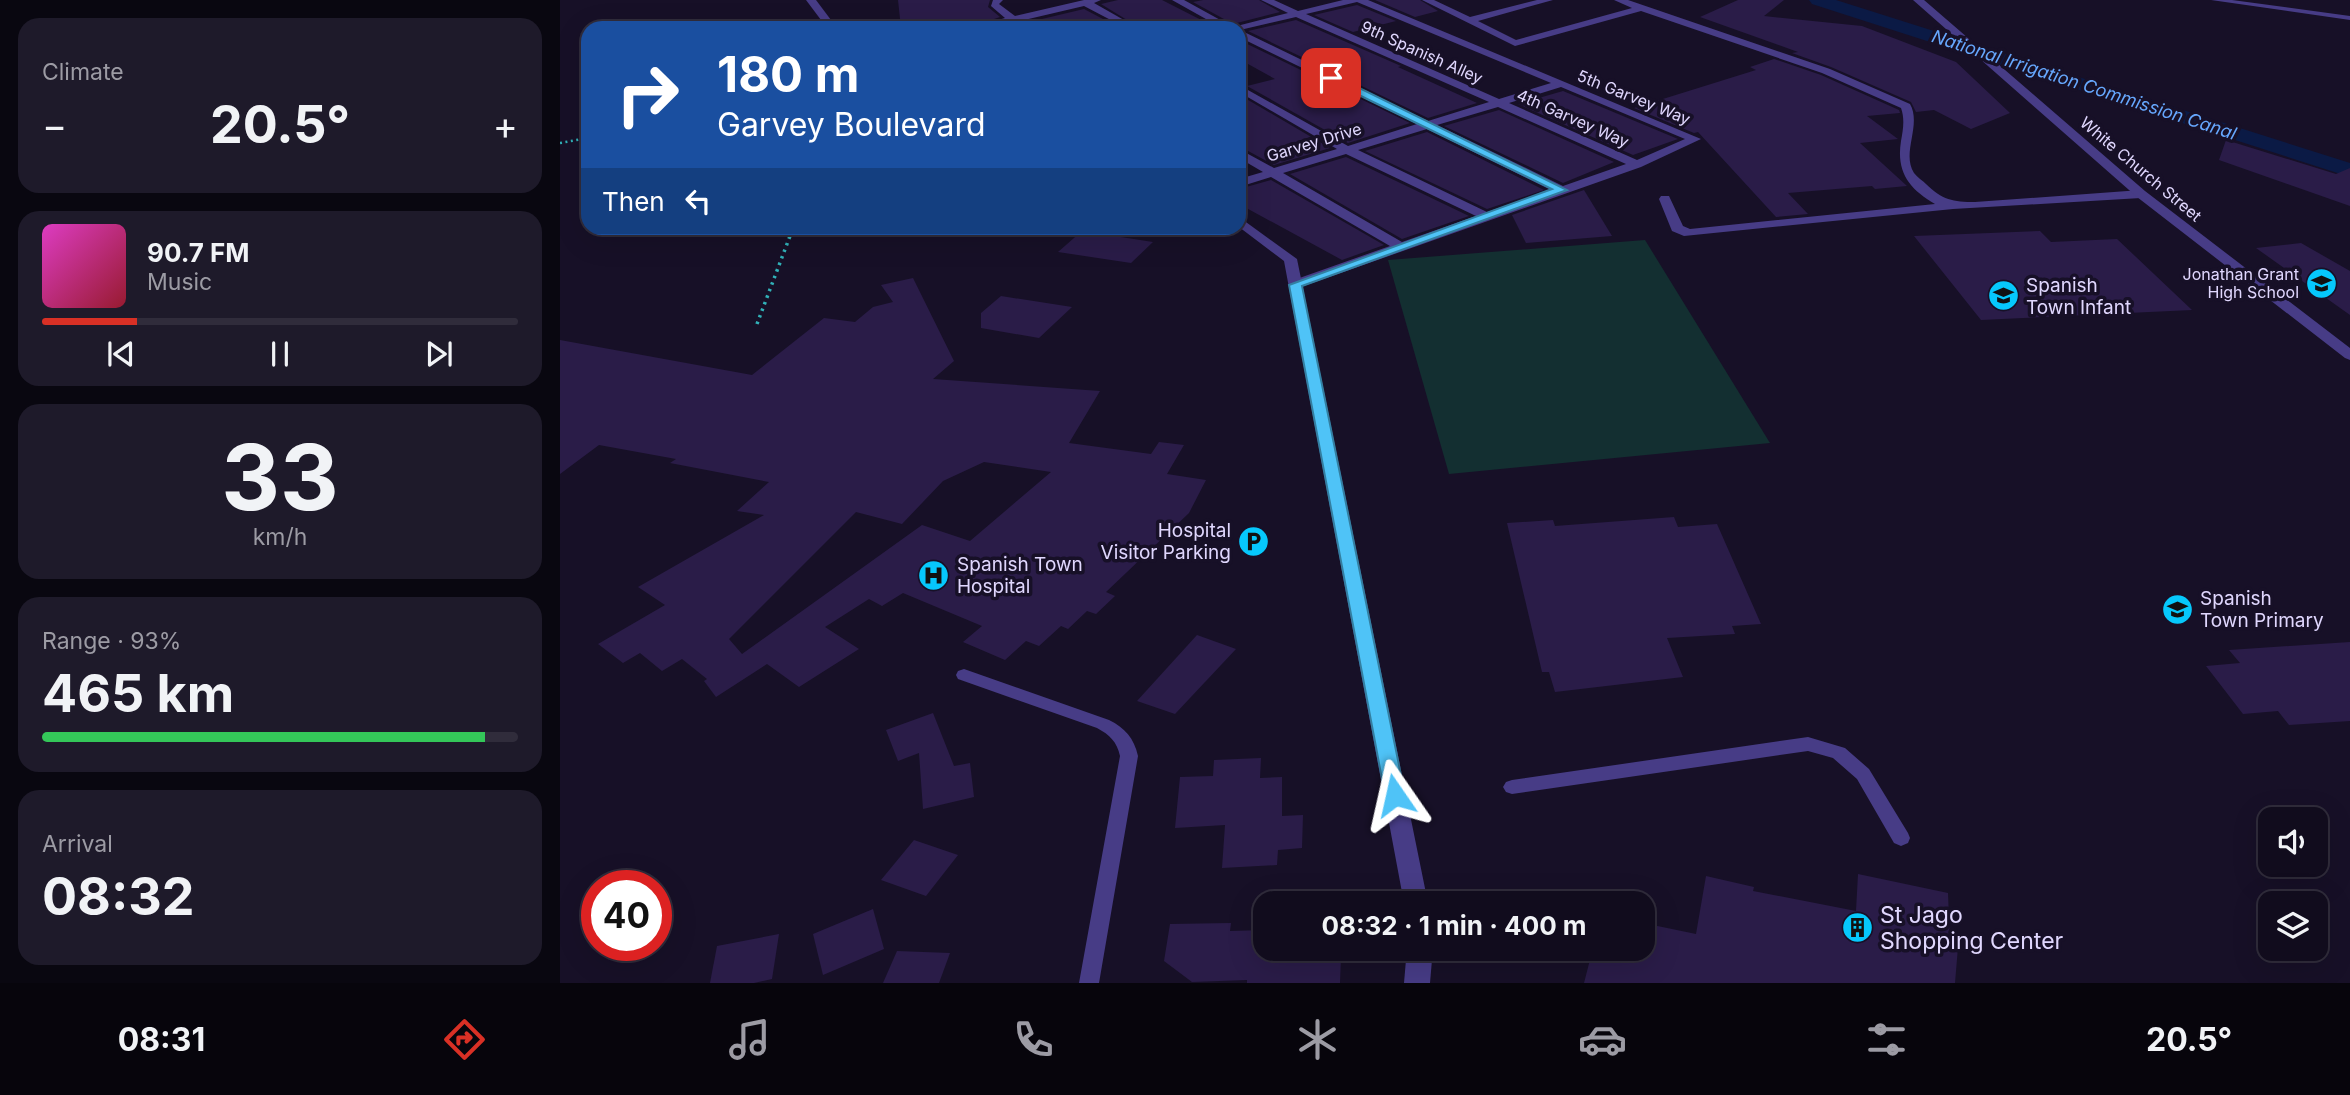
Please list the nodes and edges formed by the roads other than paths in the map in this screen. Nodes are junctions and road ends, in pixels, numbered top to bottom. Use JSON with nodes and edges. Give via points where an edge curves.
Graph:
{"nodes":[{"id":1,"x":811,"y":0,"type":"edge"},
{"id":2,"x":998,"y":0,"type":"edge"},
{"id":3,"x":1177,"y":0,"type":"edge"},
{"id":4,"x":1266,"y":0,"type":"edge"},
{"id":5,"x":1355,"y":0,"type":"edge"},
{"id":6,"x":1360,"y":0,"type":"edge"},
{"id":7,"x":1427,"y":0,"type":"edge"},
{"id":8,"x":1548,"y":0,"type":"edge"},
{"id":9,"x":1619,"y":0,"type":"edge"},
{"id":10,"x":1918,"y":0,"type":"edge"},
{"id":11,"x":2215,"y":0,"type":"edge"},
{"id":12,"x":1091,"y":1,"type":"edge"},
{"id":13,"x":1641,"y":8,"type":"junction"},
{"id":14,"x":1296,"y":13,"type":"junction"},
{"id":15,"x":2350,"y":18,"type":"edge"},
{"id":16,"x":1012,"y":20,"type":"junction"},
{"id":17,"x":827,"y":21,"type":"edge"},
{"id":18,"x":1008,"y":21,"type":"edge"},
{"id":19,"x":1122,"y":21,"type":"edge"},
{"id":20,"x":1216,"y":21,"type":"edge"},
{"id":21,"x":1468,"y":21,"type":"junction"},
{"id":22,"x":1246,"y":26,"type":"edge"},
{"id":23,"x":1246,"y":36,"type":"edge"},
{"id":24,"x":1560,"y":83,"type":"junction"},
{"id":25,"x":1246,"y":92,"type":"edge"},
{"id":26,"x":1497,"y":102,"type":"junction"},
{"id":27,"x":1424,"y":124,"type":"junction"},
{"id":28,"x":1346,"y":149,"type":"junction"},
{"id":29,"x":1246,"y":157,"type":"edge"},
{"id":30,"x":1637,"y":164,"type":"junction"},
{"id":31,"x":1272,"y":172,"type":"junction"},
{"id":32,"x":1246,"y":181,"type":"edge"},
{"id":33,"x":1561,"y":190,"type":"junction"},
{"id":34,"x":2141,"y":194,"type":"junction"},
{"id":35,"x":1665,"y":200,"type":"dead end"},
{"id":36,"x":1952,"y":206,"type":"junction"},
{"id":37,"x":1485,"y":216,"type":"junction"},
{"id":38,"x":1246,"y":226,"type":"edge"},
{"id":39,"x":1398,"y":246,"type":"junction"},
{"id":40,"x":1296,"y":285,"type":"junction"},
{"id":41,"x":2350,"y":355,"type":"edge"},
{"id":42,"x":964,"y":675,"type":"dead end"},
{"id":43,"x":1512,"y":787,"type":"dead end"},
{"id":44,"x":1901,"y":838,"type":"dead end"},
{"id":45,"x":1414,"y":891,"type":"edge"},
{"id":46,"x":1419,"y":961,"type":"edge"},
{"id":47,"x":1089,"y":983,"type":"edge"},
{"id":48,"x":1417,"y":983,"type":"edge"}],
"edges":[{"from":1,"to":17,"type":"street"},
{"from":2,"to":16,"type":"street","via":[[994,4]]},
{"from":3,"to":20,"type":"street"},
{"from":4,"to":14,"type":"street","name":"9th Spanish Alley"},
{"from":5,"to":14,"type":"street"},
{"from":6,"to":24,"type":"street","name":"5th Garvey Way"},
{"from":7,"to":21,"type":"street"},
{"from":8,"to":21,"type":"street"},
{"from":9,"to":13,"type":"street"},
{"from":10,"to":34,"type":"street","name":"White Church Street"},
{"from":11,"to":15,"type":"lane"},
{"from":12,"to":16,"type":"street"},
{"from":12,"to":19,"type":"street"},
{"from":13,"to":21,"type":"street","via":[[1515,43]]},
{"from":13,"to":36,"type":"street","via":[[1826,71],[1906,106],[1910,115],[1907,172],[1934,201]]},
{"from":14,"to":22,"type":"street"},
{"from":14,"to":26,"type":"street","name":"9th Spanish Alley"},
{"from":16,"to":18,"type":"street"},
{"from":23,"to":27,"type":"street"},
{"from":24,"to":26,"type":"street","name":"Garvey Drive"},
{"from":24,"to":30,"type":"street","name":"5th Garvey Way","via":[[1695,139]]},
{"from":25,"to":28,"type":"street"},
{"from":26,"to":27,"type":"street","name":"Garvey Drive"},
{"from":26,"to":30,"type":"street","name":"4th Garvey Way"},
{"from":27,"to":28,"type":"street","name":"Garvey Drive"},
{"from":27,"to":33,"type":"street"},
{"from":28,"to":31,"type":"street","name":"Garvey Drive"},
{"from":28,"to":37,"type":"street"},
{"from":29,"to":31,"type":"street"},
{"from":30,"to":33,"type":"street"},
{"from":31,"to":32,"type":"street","name":"Garvey Drive"},
{"from":31,"to":39,"type":"street"},
{"from":33,"to":37,"type":"street"},
{"from":34,"to":36,"type":"street"},
{"from":34,"to":41,"type":"street","name":"White Church Street"},
{"from":35,"to":36,"type":"street","via":[[1677,228],[1689,233]]},
{"from":37,"to":39,"type":"street"},
{"from":38,"to":40,"type":"street","via":[[1290,259]]},
{"from":39,"to":40,"type":"street"},
{"from":40,"to":45,"type":"street"},
{"from":42,"to":47,"type":"lane","via":[[1103,724],[1117,731],[1126,743],[1129,756]]},
{"from":43,"to":44,"type":"lane","via":[[1808,744],[1839,753],[1863,774]]},
{"from":46,"to":48,"type":"street"}]}
